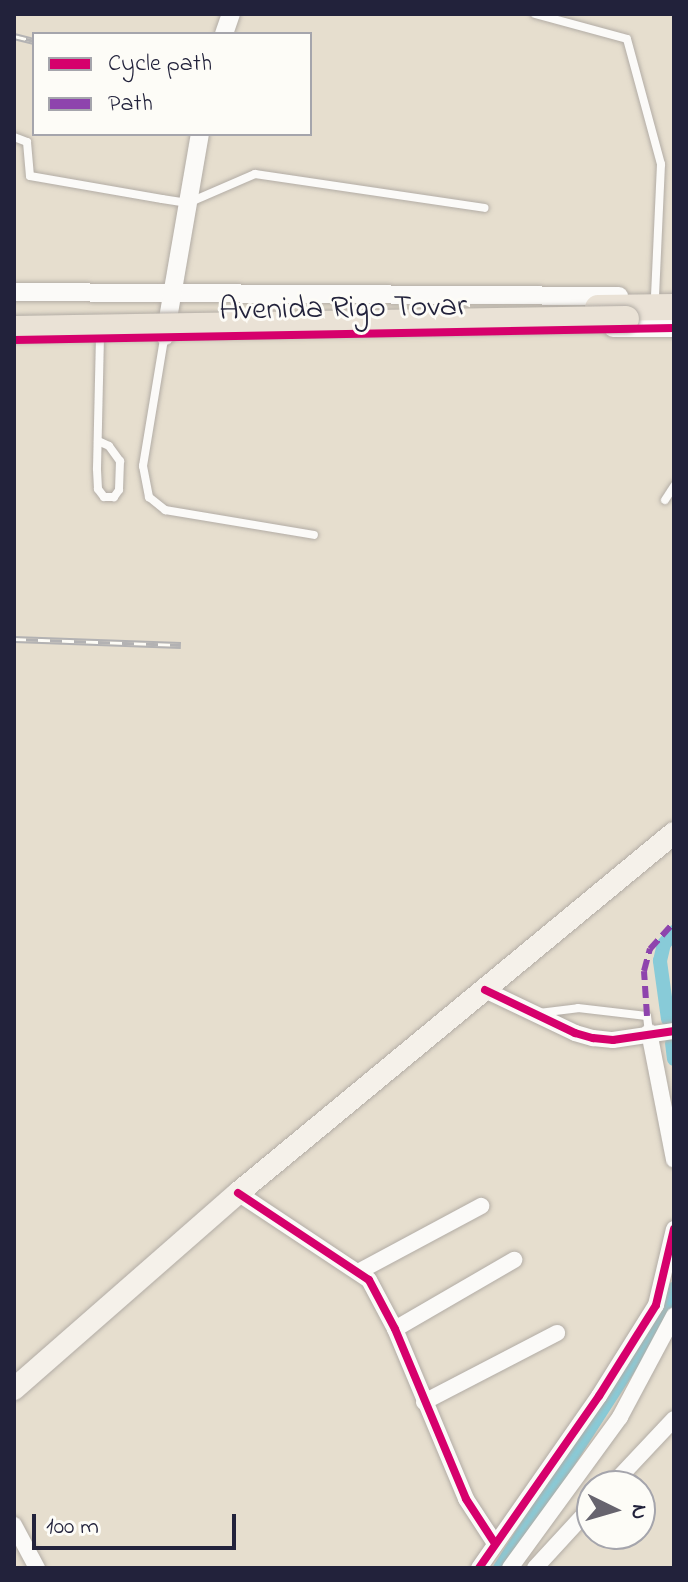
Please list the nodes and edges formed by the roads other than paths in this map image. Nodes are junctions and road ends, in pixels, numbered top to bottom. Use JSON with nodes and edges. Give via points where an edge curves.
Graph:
{"nodes":[{"id":1,"x":535,"y":14,"type":"edge"},
{"id":2,"x":200,"y":136,"type":"edge"},
{"id":3,"x":14,"y":137,"type":"edge"},
{"id":4,"x":188,"y":203,"type":"junction"},
{"id":5,"x":485,"y":208,"type":"dead end"},
{"id":6,"x":172,"y":291,"type":"junction"},
{"id":7,"x":14,"y":292,"type":"edge"},
{"id":8,"x":204,"y":292,"type":"junction"},
{"id":9,"x":668,"y":301,"type":"edge"},
{"id":10,"x":14,"y":312,"type":"edge"},
{"id":11,"x":674,"y":326,"type":"edge"},
{"id":12,"x":14,"y":329,"type":"edge"},
{"id":13,"x":209,"y":338,"type":"junction"},
{"id":14,"x":100,"y":339,"type":"junction"},
{"id":15,"x":164,"y":339,"type":"junction"},
{"id":16,"x":14,"y":340,"type":"edge"},
{"id":17,"x":98,"y":441,"type":"junction"},
{"id":18,"x":674,"y":486,"type":"edge"},
{"id":19,"x":665,"y":500,"type":"dead end"},
{"id":20,"x":314,"y":535,"type":"dead end"},
{"id":21,"x":674,"y":833,"type":"edge"},
{"id":22,"x":485,"y":990,"type":"junction"},
{"id":23,"x":534,"y":1013,"type":"junction"},
{"id":24,"x":674,"y":1031,"type":"edge"},
{"id":25,"x":649,"y":1032,"type":"junction"},
{"id":26,"x":674,"y":1160,"type":"edge"},
{"id":27,"x":238,"y":1193,"type":"junction"},
{"id":28,"x":481,"y":1206,"type":"dead end"},
{"id":29,"x":674,"y":1229,"type":"edge"},
{"id":30,"x":514,"y":1260,"type":"dead end"},
{"id":31,"x":358,"y":1272,"type":"junction"},
{"id":32,"x":674,"y":1316,"type":"edge"},
{"id":33,"x":395,"y":1329,"type":"junction"},
{"id":34,"x":557,"y":1333,"type":"dead end"},
{"id":35,"x":14,"y":1389,"type":"edge"},
{"id":36,"x":424,"y":1402,"type":"junction"},
{"id":37,"x":674,"y":1419,"type":"edge"},
{"id":38,"x":626,"y":1470,"type":"edge"},
{"id":39,"x":576,"y":1523,"type":"edge"},
{"id":40,"x":14,"y":1525,"type":"edge"},
{"id":41,"x":494,"y":1542,"type":"junction"},
{"id":42,"x":37,"y":1568,"type":"edge"},
{"id":43,"x":479,"y":1568,"type":"edge"},
{"id":44,"x":510,"y":1568,"type":"edge"},
{"id":45,"x":535,"y":1568,"type":"edge"}],
"edges":[{"from":1,"to":9,"type":"lane","via":[[627,39],[661,164]]},
{"from":2,"to":4,"type":"street"},
{"from":3,"to":4,"type":"lane","via":[[27,142],[30,176]]},
{"from":4,"to":5,"type":"lane","via":[[255,174]]},
{"from":4,"to":6,"type":"street"},
{"from":6,"to":7,"type":"street","name":"Avenida Rigo Tovar"},
{"from":6,"to":8,"type":"street","name":"Avenida Rigo Tovar"},
{"from":6,"to":15,"type":"street"},
{"from":8,"to":9,"type":"street","name":"Avenida Rigo Tovar"},
{"from":8,"to":13,"type":"street","via":[[191,297],[184,318],[190,331]]},
{"from":9,"to":10,"type":"highway","name":"Avenida Rigo Tovar","via":[[565,309]]},
{"from":11,"to":12,"type":"highway","name":"Avenida Rigo Tovar","bridge":true,"via":[[626,319]]},
{"from":11,"to":13,"type":"street","name":"Avenida Rigo Tovar"},
{"from":13,"to":15,"type":"street","name":"Avenida Rigo Tovar"},
{"from":14,"to":15,"type":"street","name":"Avenida Rigo Tovar"},
{"from":14,"to":16,"type":"street","name":"Avenida Rigo Tovar"},
{"from":14,"to":17,"type":"lane"},
{"from":15,"to":20,"type":"lane","via":[[143,466],[149,497],[165,510]]},
{"from":17,"to":17,"type":"lane","via":[[98,489],[104,497],[114,497],[120,461]]},
{"from":18,"to":19,"type":"lane"},
{"from":21,"to":22,"type":"main road"},
{"from":22,"to":23,"type":"street"},
{"from":22,"to":27,"type":"main road"},
{"from":23,"to":25,"type":"street","via":[[593,1038],[613,1040]]},
{"from":23,"to":25,"type":"lane","via":[[578,1008],[628,1012],[647,1016]]},
{"from":24,"to":25,"type":"street"},
{"from":25,"to":26,"type":"street"},
{"from":27,"to":31,"type":"street"},
{"from":27,"to":35,"type":"main road"},
{"from":28,"to":31,"type":"street"},
{"from":29,"to":41,"type":"street","via":[[656,1305],[599,1396]]},
{"from":30,"to":33,"type":"street"},
{"from":31,"to":33,"type":"street","via":[[376,1291]]},
{"from":32,"to":44,"type":"street","via":[[620,1417]]},
{"from":33,"to":36,"type":"street"},
{"from":34,"to":36,"type":"street"},
{"from":36,"to":41,"type":"street","via":[[466,1499]]},
{"from":37,"to":38,"type":"street"},
{"from":39,"to":45,"type":"street"},
{"from":40,"to":42,"type":"street"},
{"from":41,"to":43,"type":"street"}]}
